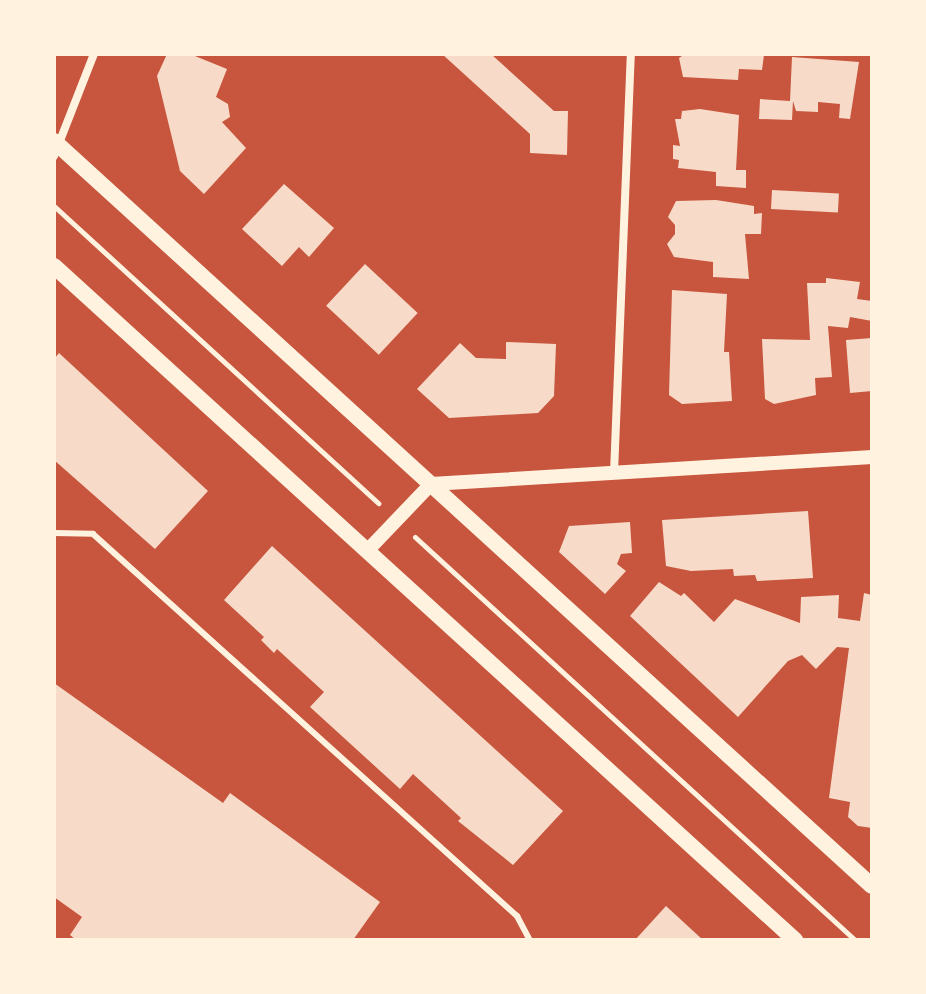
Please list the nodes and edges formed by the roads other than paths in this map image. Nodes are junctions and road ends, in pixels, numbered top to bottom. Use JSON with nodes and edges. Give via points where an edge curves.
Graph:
{"nodes":[{"id":1,"x":94,"y":54,"type":"edge"},
{"id":2,"x":631,"y":54,"type":"edge"},
{"id":3,"x":56,"y":147,"type":"edge"},
{"id":4,"x":54,"y":266,"type":"edge"},
{"id":5,"x":872,"y":457,"type":"edge"},
{"id":6,"x":614,"y":473,"type":"junction"},
{"id":7,"x":431,"y":484,"type":"junction"},
{"id":8,"x":54,"y":533,"type":"edge"},
{"id":9,"x":367,"y":551,"type":"junction"},
{"id":10,"x":872,"y":886,"type":"edge"},
{"id":11,"x":530,"y":940,"type":"edge"},
{"id":12,"x":795,"y":940,"type":"edge"}],
"edges":[{"from":1,"to":3,"type":"street"},
{"from":2,"to":6,"type":"street"},
{"from":3,"to":7,"type":"main road"},
{"from":4,"to":9,"type":"main road"},
{"from":5,"to":6,"type":"street"},
{"from":6,"to":7,"type":"street"},
{"from":7,"to":9,"type":"street"},
{"from":7,"to":10,"type":"main road"},
{"from":8,"to":11,"type":"lane","via":[[93,534],[517,916]]},
{"from":9,"to":12,"type":"main road"}]}
